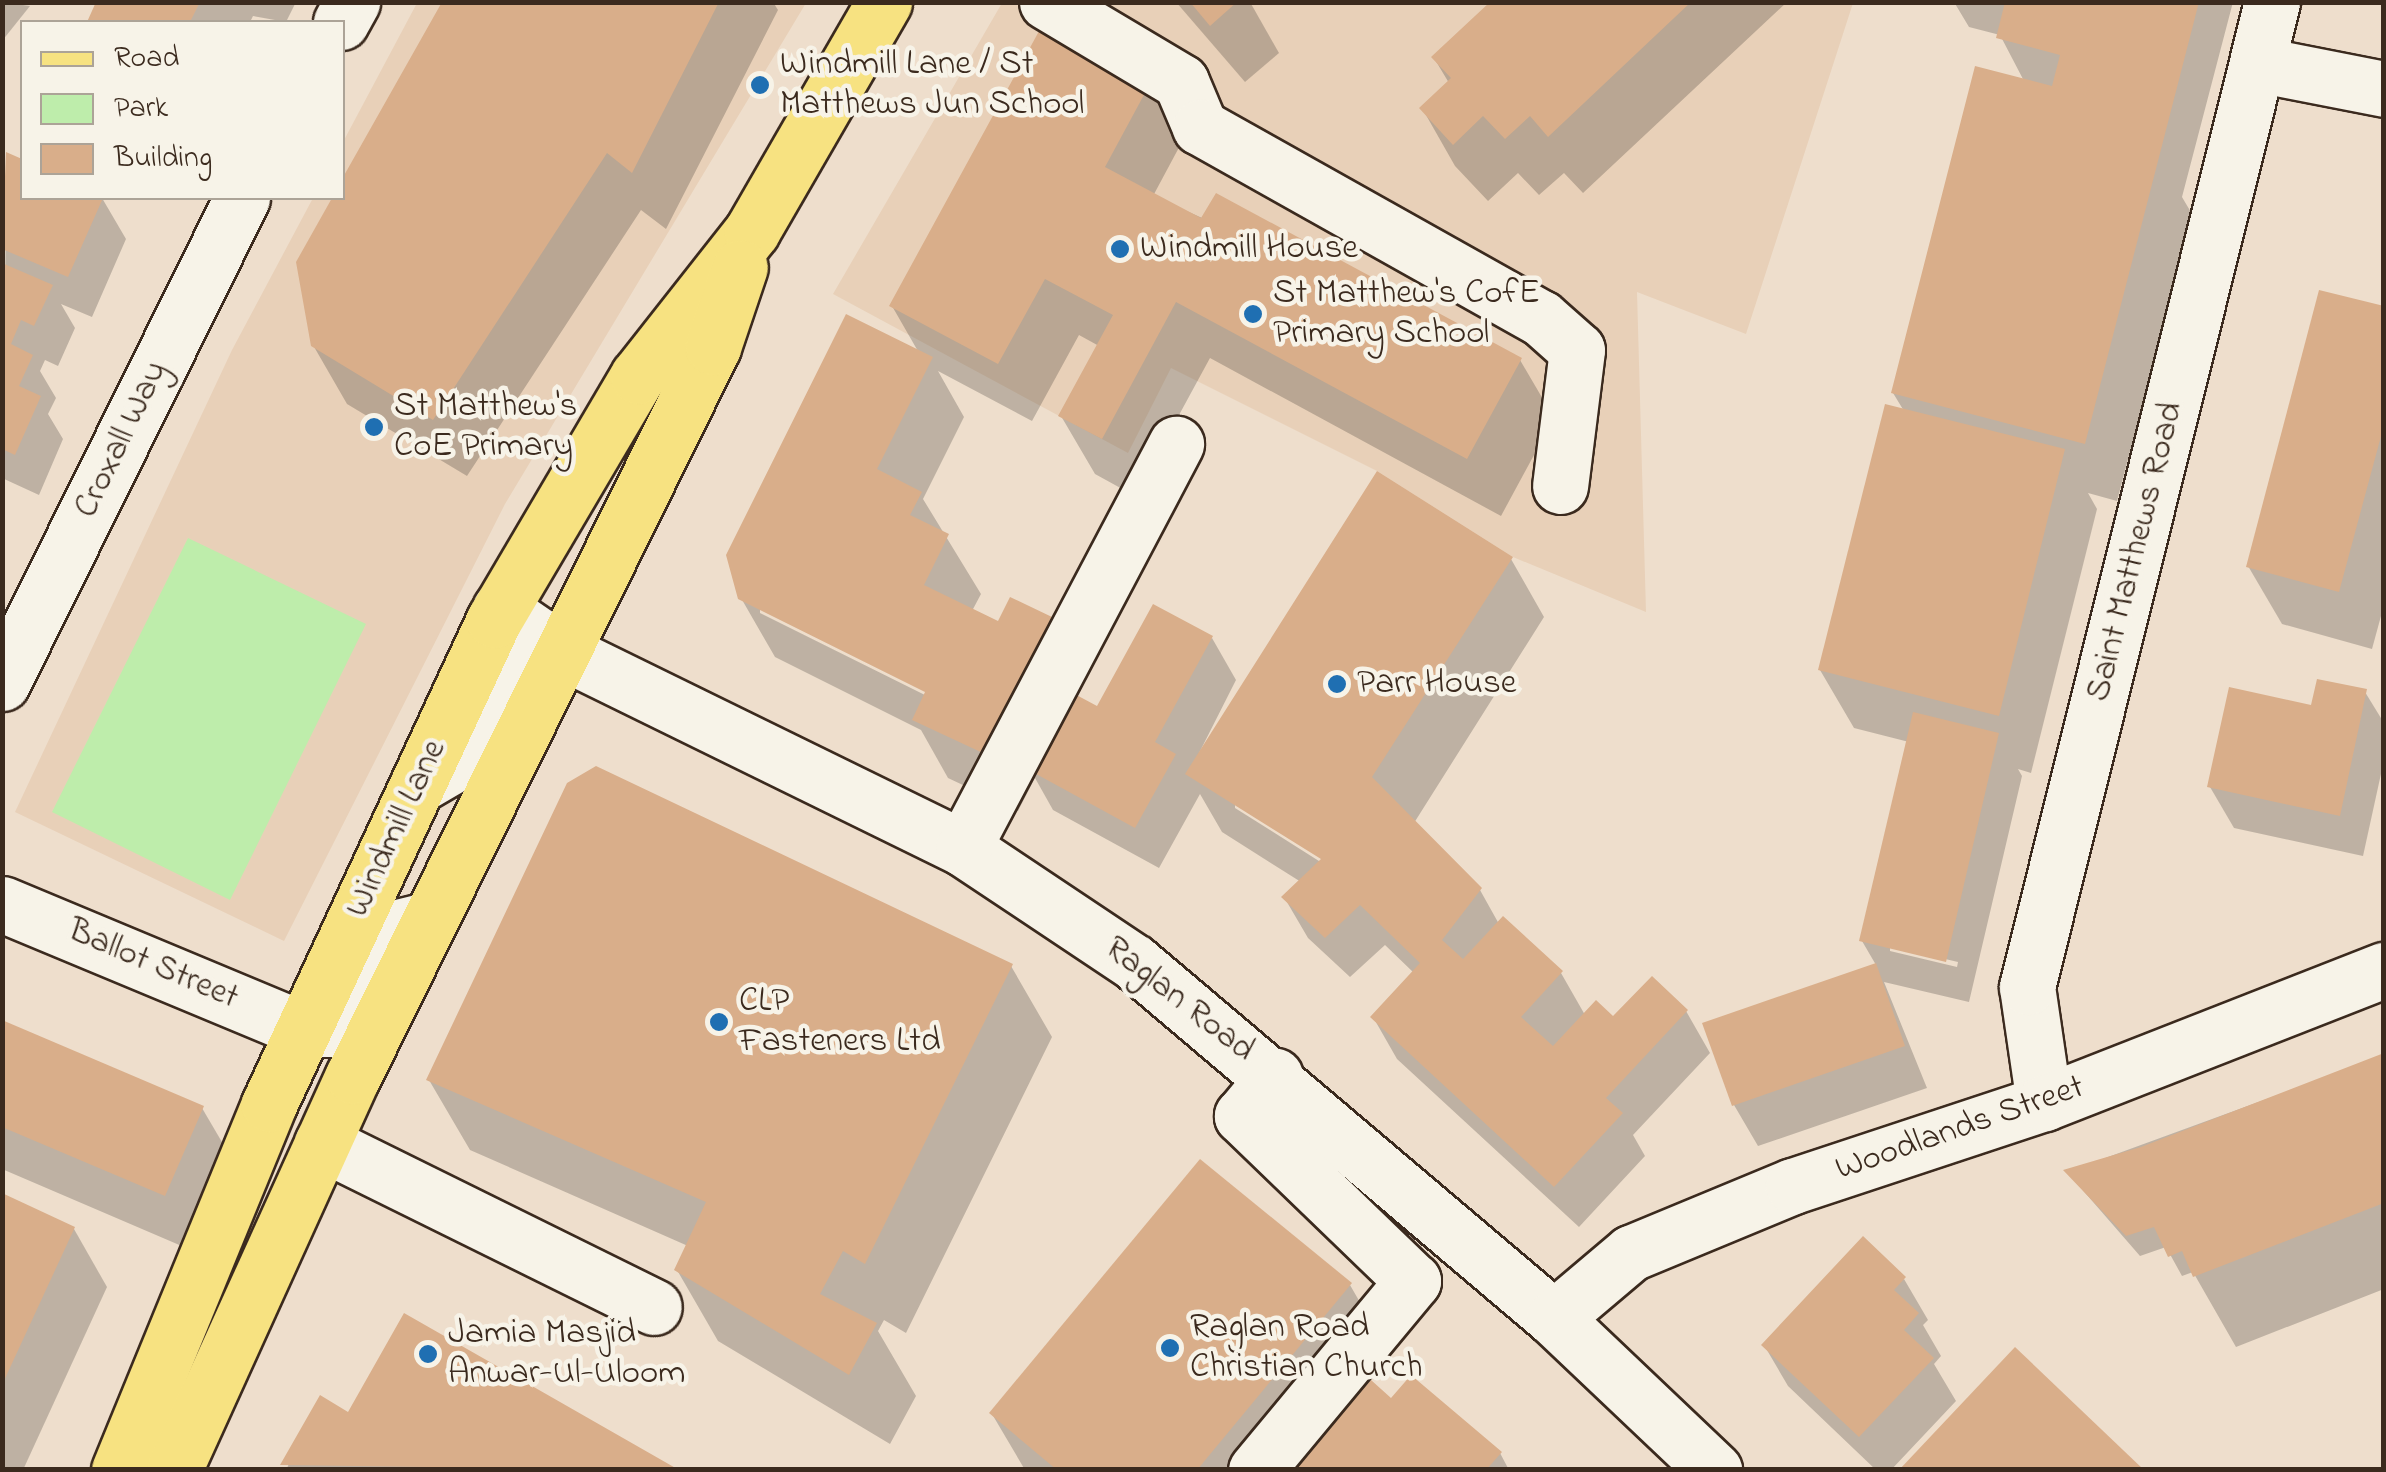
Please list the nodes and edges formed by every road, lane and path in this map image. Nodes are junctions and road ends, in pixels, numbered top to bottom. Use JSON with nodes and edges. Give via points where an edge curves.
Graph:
{"nodes":[{"id":1,"x":884,"y":2,"type":"edge"},
{"id":2,"x":1047,"y":2,"type":"edge"},
{"id":3,"x":2272,"y":2,"type":"edge"},
{"id":4,"x":2258,"y":64,"type":"junction"},
{"id":5,"x":2384,"y":88,"type":"edge"},
{"id":6,"x":241,"y":200,"type":"edge"},
{"id":7,"x":752,"y":230,"type":"junction"},
{"id":8,"x":1176,"y":444,"type":"dead end"},
{"id":9,"x":1560,"y":486,"type":"dead end"},
{"id":10,"x":500,"y":609,"type":"junction"},
{"id":11,"x":560,"y":651,"type":"junction"},
{"id":12,"x":2,"y":683,"type":"edge"},
{"id":13,"x":417,"y":786,"type":"junction"},
{"id":14,"x":964,"y":848,"type":"junction"},
{"id":15,"x":2,"y":904,"type":"edge"},
{"id":16,"x":430,"y":920,"type":"junction"},
{"id":17,"x":2384,"y":970,"type":"edge"},
{"id":18,"x":303,"y":1029,"type":"junction"},
{"id":19,"x":1275,"y":1076,"type":"junction"},
{"id":20,"x":2044,"y":1102,"type":"junction"},
{"id":21,"x":332,"y":1122,"type":"junction"},
{"id":22,"x":1436,"y":1216,"type":"junction"},
{"id":23,"x":1413,"y":1281,"type":"junction"},
{"id":24,"x":654,"y":1307,"type":"dead end"},
{"id":25,"x":1554,"y":1318,"type":"junction"},
{"id":26,"x":120,"y":1470,"type":"edge"},
{"id":27,"x":174,"y":1470,"type":"edge"},
{"id":28,"x":1256,"y":1470,"type":"edge"},
{"id":29,"x":1714,"y":1470,"type":"edge"}],
"edges":[{"from":1,"to":7,"type":"main road","name":"Windmill Lane"},
{"from":2,"to":9,"type":"street","via":[[1181,82],[1200,127],[1541,318],[1576,350]]},
{"from":3,"to":4,"type":"street","name":"Saint Matthews Road"},
{"from":4,"to":5,"type":"street"},
{"from":4,"to":20,"type":"street","name":"Saint Matthews Road","via":[[2026,987]]},
{"from":6,"to":12,"type":"street","name":"Croxall Way"},
{"from":7,"to":10,"type":"main road","name":"Windmill Lane","via":[[638,376]]},
{"from":7,"to":11,"type":"main road","name":"Windmill Lane","via":[[714,347]]},
{"from":8,"to":14,"type":"street"},
{"from":10,"to":11,"type":"street","name":"Raglan Road"},
{"from":10,"to":13,"type":"main road","name":"Windmill Lane"},
{"from":11,"to":13,"type":"street","name":"Raglan Road","via":[[518,647],[463,759]]},
{"from":11,"to":14,"type":"street","name":"Raglan Road"},
{"from":11,"to":16,"type":"main road","name":"Windmill Lane"},
{"from":13,"to":18,"type":"main road","name":"Windmill Lane"},
{"from":14,"to":19,"type":"street","name":"Raglan Road","via":[[1134,962]]},
{"from":15,"to":18,"type":"street","name":"Ballot Street"},
{"from":16,"to":18,"type":"street","via":[[386,930],[332,1029]]},
{"from":16,"to":21,"type":"main road","name":"Windmill Lane"},
{"from":17,"to":20,"type":"street","name":"Woodlands Street"},
{"from":18,"to":21,"type":"street"},
{"from":18,"to":26,"type":"main road","name":"Windmill Lane"},
{"from":19,"to":22,"type":"street","name":"Raglan Road"},
{"from":19,"to":23,"type":"street","via":[[1242,1116]]},
{"from":20,"to":25,"type":"street","name":"Woodlands Street","via":[[1794,1186],[1631,1253]]},
{"from":21,"to":24,"type":"street"},
{"from":21,"to":27,"type":"main road","name":"Windmill Lane"},
{"from":22,"to":23,"type":"street"},
{"from":22,"to":25,"type":"street","name":"Raglan Road"},
{"from":23,"to":28,"type":"street"},
{"from":25,"to":29,"type":"street","name":"Raglan Road"}]}
